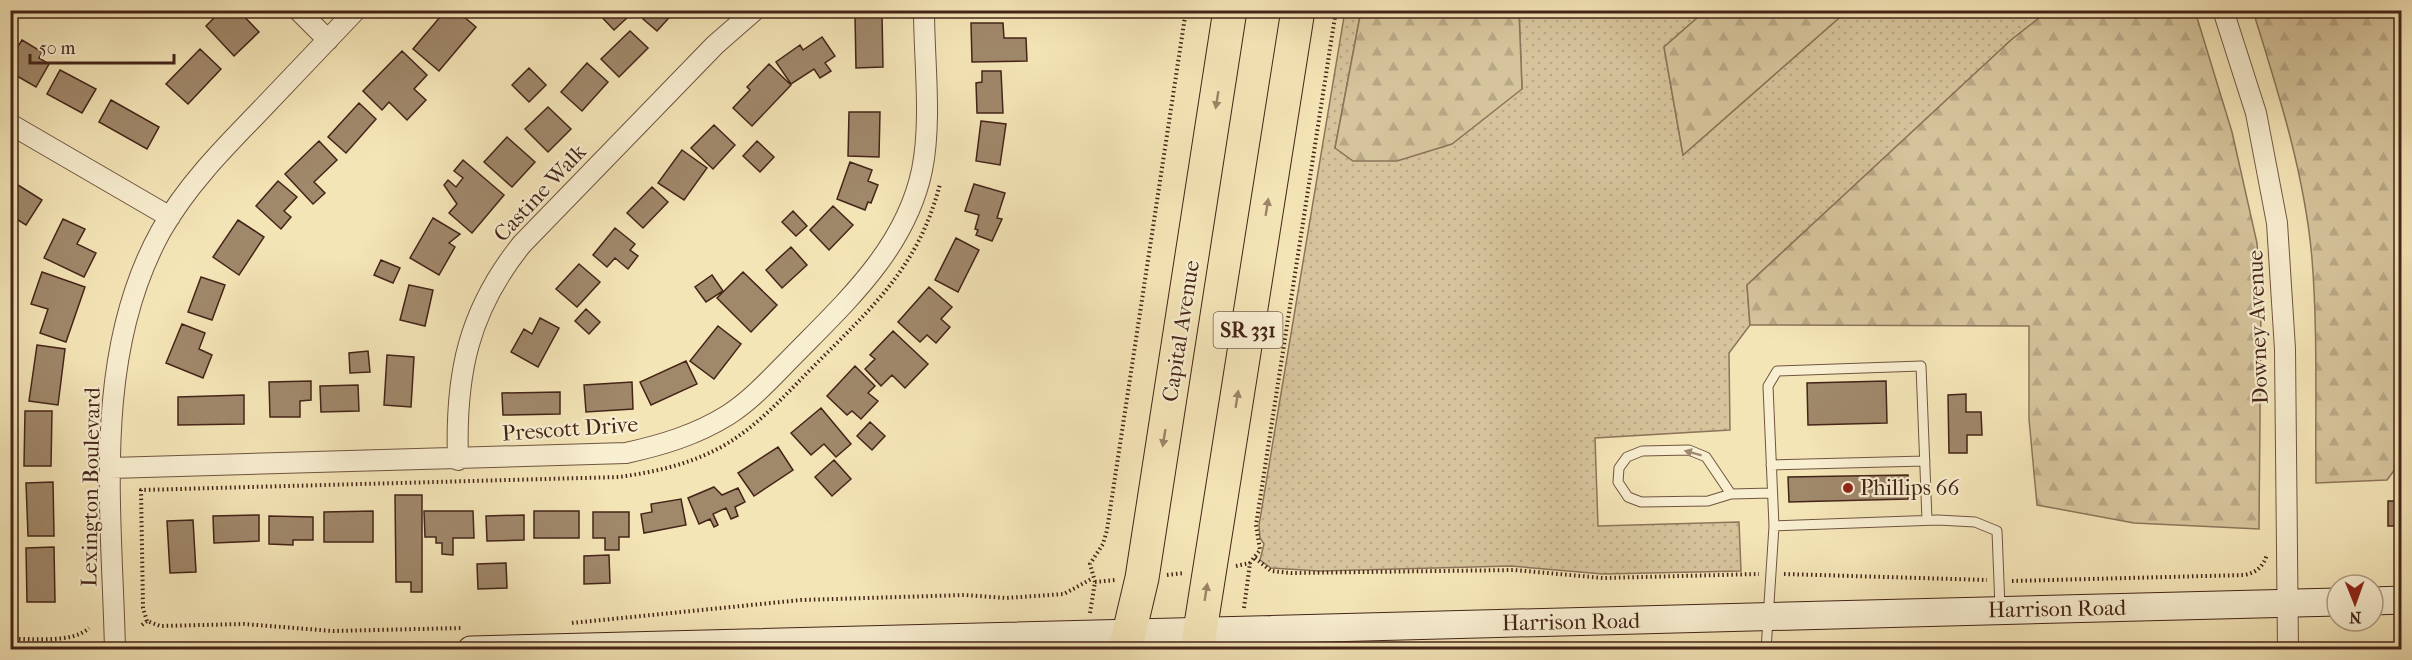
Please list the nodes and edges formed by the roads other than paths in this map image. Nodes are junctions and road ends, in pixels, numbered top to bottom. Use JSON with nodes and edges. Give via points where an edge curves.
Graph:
{"nodes":[{"id":1,"x":298,"y":10,"type":"edge"},
{"id":2,"x":356,"y":10,"type":"edge"},
{"id":3,"x":755,"y":10,"type":"edge"},
{"id":4,"x":924,"y":10,"type":"edge"},
{"id":5,"x":1230,"y":10,"type":"edge"},
{"id":6,"x":1298,"y":10,"type":"edge"},
{"id":7,"x":2223,"y":10,"type":"edge"},
{"id":8,"x":328,"y":40,"type":"junction"},
{"id":9,"x":10,"y":124,"type":"edge"},
{"id":10,"x":170,"y":218,"type":"junction"},
{"id":11,"x":458,"y":460,"type":"junction"},
{"id":12,"x":1925,"y":461,"type":"junction"},
{"id":13,"x":1771,"y":465,"type":"junction"},
{"id":14,"x":111,"y":468,"type":"junction"},
{"id":15,"x":1772,"y":493,"type":"junction"},
{"id":16,"x":1731,"y":494,"type":"junction"},
{"id":17,"x":1927,"y":520,"type":"junction"},
{"id":18,"x":1774,"y":526,"type":"junction"},
{"id":19,"x":2402,"y":600,"type":"edge"},
{"id":20,"x":2385,"y":601,"type":"edge"},
{"id":21,"x":2325,"y":602,"type":"edge"},
{"id":22,"x":2288,"y":603,"type":"junction"},
{"id":23,"x":2000,"y":610,"type":"junction"},
{"id":24,"x":1767,"y":617,"type":"junction"},
{"id":25,"x":468,"y":639,"type":"edge"},
{"id":26,"x":1198,"y":641,"type":"edge"},
{"id":27,"x":1126,"y":642,"type":"edge"},
{"id":28,"x":707,"y":647,"type":"edge"},
{"id":29,"x":115,"y":650,"type":"edge"},
{"id":30,"x":1767,"y":650,"type":"edge"},
{"id":31,"x":2288,"y":650,"type":"edge"}],
"edges":[{"from":1,"to":8,"type":"street"},
{"from":2,"to":8,"type":"street","name":"Lexington Boulevard"},
{"from":3,"to":11,"type":"street","name":"Castine Walk","via":[[699,62],[502,268],[487,295],[464,357],[458,398]]},
{"from":4,"to":11,"type":"street","name":"Prescott Drive","via":[[923,168],[902,227],[866,280],[752,397],[729,415],[668,444],[626,453]]},
{"from":5,"to":27,"type":"highway","name":"Capital Avenue","number":"SR 331","one_way":true,"via":[[1142,578]]},
{"from":26,"to":6,"type":"highway","number":"SR 331","one_way":true},
{"from":7,"to":22,"type":"street","name":"Downey Avenue","via":[[2256,113],[2277,223],[2285,349]]},
{"from":8,"to":10,"type":"street","name":"Lexington Boulevard","via":[[209,164]]},
{"from":9,"to":10,"type":"street"},
{"from":10,"to":14,"type":"street","name":"Lexington Boulevard","via":[[142,273],[121,345]]},
{"from":11,"to":14,"type":"street","name":"Prescott Drive"},
{"from":12,"to":13,"type":"lane"},
{"from":12,"to":13,"type":"lane","via":[[1921,366],[1777,371],[1768,386]]},
{"from":12,"to":17,"type":"lane"},
{"from":13,"to":15,"type":"lane"},
{"from":14,"to":29,"type":"street","name":"Lexington Boulevard"},
{"from":15,"to":16,"type":"lane"},
{"from":15,"to":18,"type":"lane"},
{"from":16,"to":16,"type":"lane","one_way":true,"via":[[1706,457],[1689,450],[1642,452],[1627,457],[1619,468],[1618,482],[1623,490],[1628,497],[1641,502],[1708,501]]},
{"from":17,"to":18,"type":"lane"},
{"from":17,"to":23,"type":"lane","via":[[1975,522],[1997,531]]},
{"from":18,"to":24,"type":"lane"},
{"from":19,"to":20,"type":"street"},
{"from":21,"to":22,"type":"street","name":"Harrison Road"},
{"from":22,"to":23,"type":"street","name":"Harrison Road"},
{"from":22,"to":31,"type":"street","name":"Downey Avenue"},
{"from":23,"to":24,"type":"street","name":"Harrison Road"},
{"from":24,"to":26,"type":"street","name":"Harrison Road"},
{"from":24,"to":30,"type":"lane"},
{"from":25,"to":28,"type":"street","name":"Harrison Road"},
{"from":26,"to":27,"type":"street","name":"Harrison Road"},
{"from":27,"to":28,"type":"street","name":"Harrison Road"}]}
